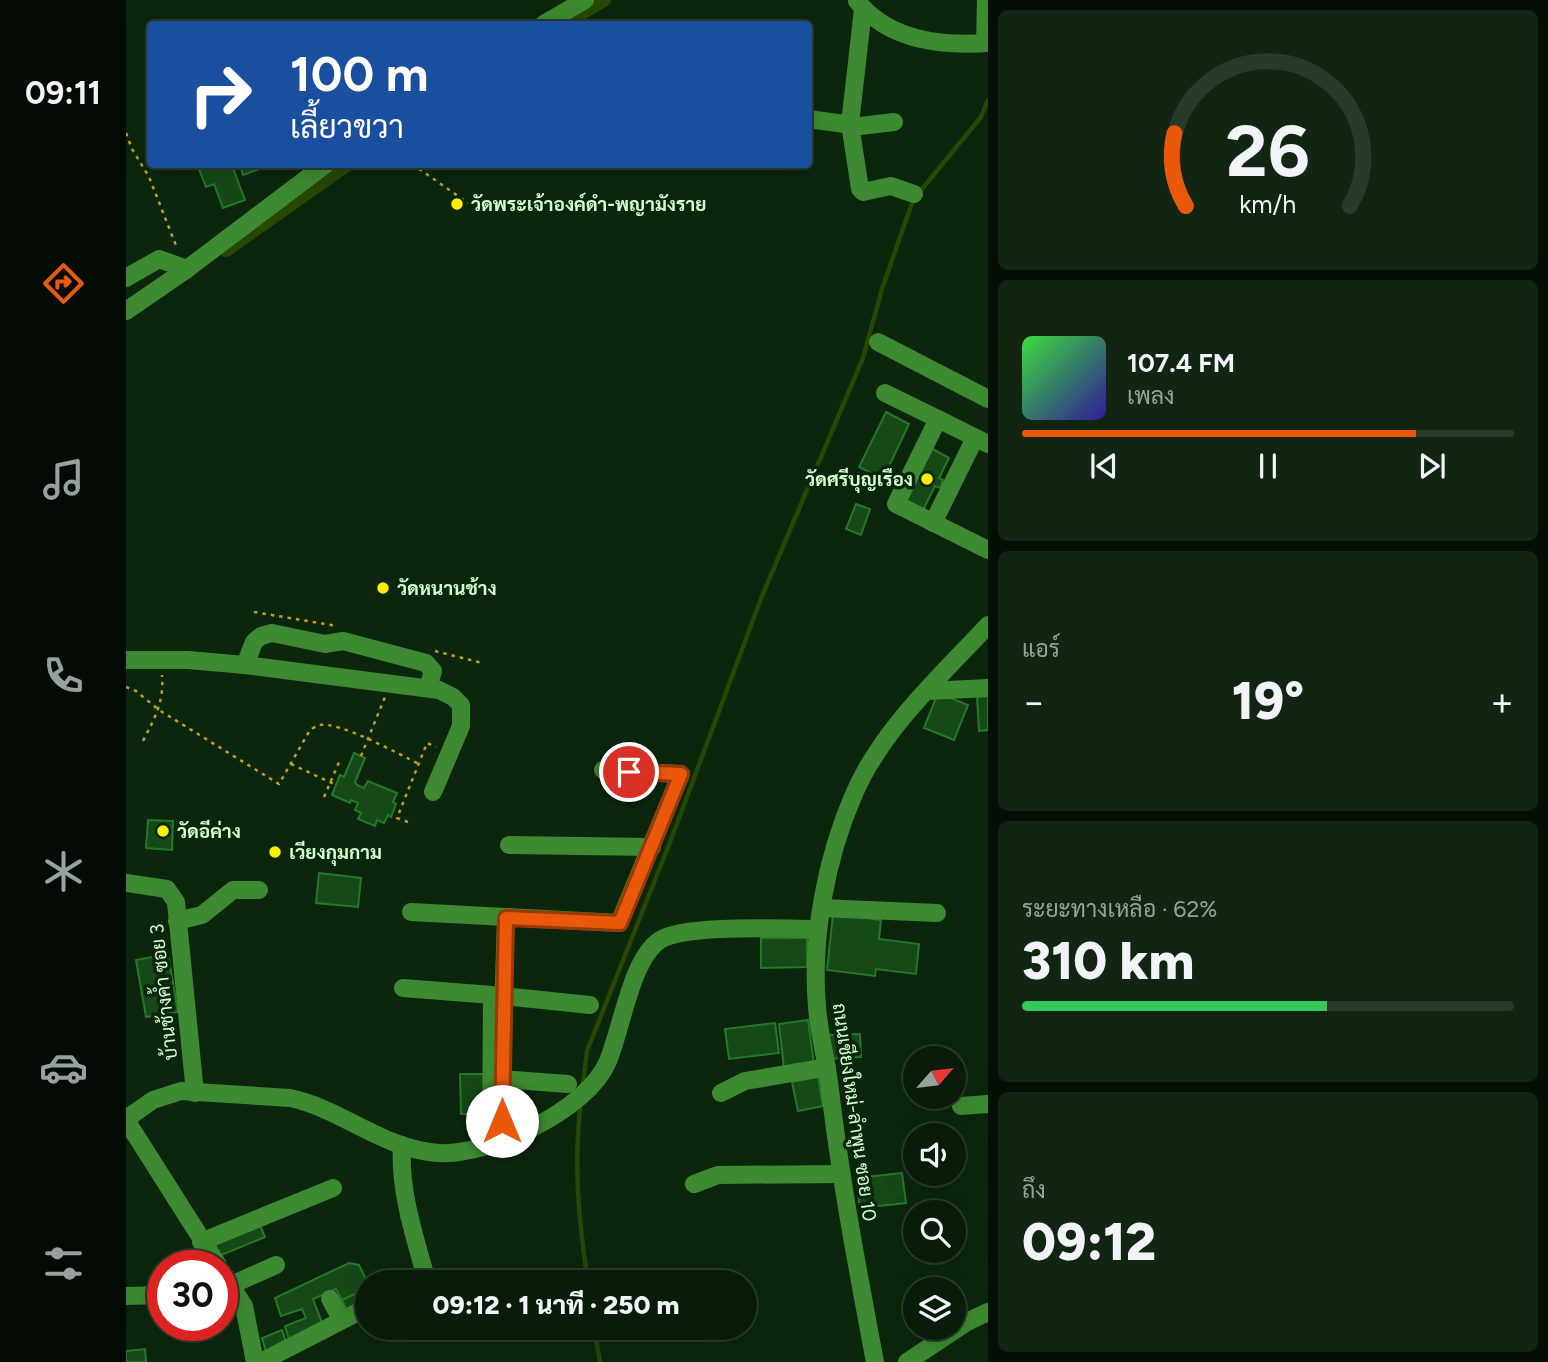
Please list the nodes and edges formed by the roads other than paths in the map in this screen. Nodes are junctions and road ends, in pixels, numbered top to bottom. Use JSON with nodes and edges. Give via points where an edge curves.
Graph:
{"nodes":[{"id":1,"x":584,"y":0,"type":"edge"},
{"id":2,"x":986,"y":0,"type":"edge"},
{"id":3,"x":860,"y":4,"type":"edge"},
{"id":4,"x":549,"y":21,"type":"edge"},
{"id":5,"x":987,"y":43,"type":"edge"},
{"id":6,"x":812,"y":119,"type":"edge"},
{"id":7,"x":894,"y":122,"type":"dead end"},
{"id":8,"x":850,"y":124,"type":"junction"},
{"id":9,"x":320,"y":168,"type":"edge"},
{"id":10,"x":914,"y":194,"type":"dead end"},
{"id":11,"x":181,"y":267,"type":"junction"},
{"id":12,"x":126,"y":278,"type":"edge"},
{"id":13,"x":126,"y":311,"type":"edge"},
{"id":14,"x":878,"y":342,"type":"dead end"},
{"id":15,"x":885,"y":393,"type":"dead end"},
{"id":16,"x":988,"y":399,"type":"edge"},
{"id":17,"x":938,"y":419,"type":"junction"},
{"id":18,"x":981,"y":441,"type":"edge"},
{"id":19,"x":933,"y":523,"type":"junction"},
{"id":20,"x":988,"y":550,"type":"edge"},
{"id":21,"x":988,"y":625,"type":"edge"},
{"id":22,"x":126,"y":660,"type":"edge"},
{"id":23,"x":245,"y":664,"type":"junction"},
{"id":24,"x":428,"y":688,"type":"junction"},
{"id":25,"x":988,"y":688,"type":"edge"},
{"id":26,"x":928,"y":691,"type":"junction"},
{"id":27,"x":603,"y":770,"type":"dead end"},
{"id":28,"x":433,"y":792,"type":"dead end"},
{"id":29,"x":509,"y":845,"type":"dead end"},
{"id":30,"x":652,"y":847,"type":"junction"},
{"id":31,"x":126,"y":884,"type":"edge"},
{"id":32,"x":259,"y":890,"type":"dead end"},
{"id":33,"x":822,"y":908,"type":"junction"},
{"id":34,"x":411,"y":912,"type":"dead end"},
{"id":35,"x":937,"y":913,"type":"dead end"},
{"id":36,"x":506,"y":918,"type":"junction"},
{"id":37,"x":177,"y":921,"type":"junction"},
{"id":38,"x":818,"y":929,"type":"junction"},
{"id":39,"x":403,"y":988,"type":"dead end"},
{"id":40,"x":503,"y":996,"type":"junction"},
{"id":41,"x":590,"y":1005,"type":"dead end"},
{"id":42,"x":827,"y":1067,"type":"junction"},
{"id":43,"x":502,"y":1079,"type":"junction"},
{"id":44,"x":577,"y":1091,"type":"junction"},
{"id":45,"x":195,"y":1093,"type":"junction"},
{"id":46,"x":721,"y":1093,"type":"dead end"},
{"id":47,"x":988,"y":1104,"type":"edge"},
{"id":48,"x":966,"y":1106,"type":"edge"},
{"id":49,"x":126,"y":1119,"type":"edge"},
{"id":50,"x":496,"y":1144,"type":"junction"},
{"id":51,"x":402,"y":1146,"type":"junction"},
{"id":52,"x":840,"y":1174,"type":"junction"},
{"id":53,"x":694,"y":1184,"type":"dead end"},
{"id":54,"x":333,"y":1188,"type":"dead end"},
{"id":55,"x":201,"y":1242,"type":"junction"},
{"id":56,"x":206,"y":1250,"type":"edge"},
{"id":57,"x":276,"y":1265,"type":"dead end"},
{"id":58,"x":238,"y":1268,"type":"edge"},
{"id":59,"x":424,"y":1270,"type":"edge"},
{"id":60,"x":147,"y":1295,"type":"edge"},
{"id":61,"x":126,"y":1296,"type":"edge"},
{"id":62,"x":238,"y":1297,"type":"edge"},
{"id":63,"x":330,"y":1299,"type":"dead end"},
{"id":64,"x":988,"y":1312,"type":"edge"},
{"id":65,"x":355,"y":1313,"type":"edge"},
{"id":66,"x":341,"y":1320,"type":"junction"},
{"id":67,"x":256,"y":1362,"type":"edge"},
{"id":68,"x":261,"y":1362,"type":"edge"},
{"id":69,"x":874,"y":1362,"type":"edge"},
{"id":70,"x":906,"y":1362,"type":"edge"}],
"edges":[{"from":1,"to":4,"type":"street"},
{"from":2,"to":5,"type":"street"},
{"from":3,"to":5,"type":"street","via":[[882,23],[919,39],[943,44]]},
{"from":3,"to":8,"type":"street"},
{"from":6,"to":8,"type":"street"},
{"from":7,"to":8,"type":"street"},
{"from":8,"to":10,"type":"street","via":[[861,191],[891,186]]},
{"from":9,"to":11,"type":"street"},
{"from":11,"to":12,"type":"street","via":[[159,259]]},
{"from":11,"to":13,"type":"street"},
{"from":14,"to":16,"type":"street"},
{"from":15,"to":17,"type":"street"},
{"from":17,"to":18,"type":"street"},
{"from":17,"to":19,"type":"street","via":[[896,504]]},
{"from":18,"to":19,"type":"street"},
{"from":19,"to":20,"type":"street"},
{"from":21,"to":26,"type":"street","name":"ถนนเชียงใหม่-ลำพูน ซอย 10"},
{"from":22,"to":23,"type":"street"},
{"from":23,"to":24,"type":"street"},
{"from":23,"to":24,"type":"street","via":[[254,642],[272,633],[325,644],[343,641],[426,663],[433,671]]},
{"from":24,"to":28,"type":"street","via":[[461,705],[461,726]]},
{"from":25,"to":26,"type":"street"},
{"from":26,"to":33,"type":"street","name":"ถนนเชียงใหม่-ลำพูน ซอย 10","via":[[885,739],[854,793],[832,856]]},
{"from":27,"to":30,"type":"street","via":[[681,774]]},
{"from":29,"to":30,"type":"street"},
{"from":30,"to":36,"type":"street","via":[[620,923]]},
{"from":31,"to":37,"type":"street","name":"บ้านช้างค้ำ ซอย 3","via":[[167,890],[176,902]]},
{"from":32,"to":37,"type":"street","via":[[233,890],[202,915]]},
{"from":33,"to":35,"type":"street"},
{"from":33,"to":38,"type":"street","name":"ถนนเชียงใหม่-ลำพูน ซอย 10"},
{"from":34,"to":36,"type":"street"},
{"from":36,"to":40,"type":"street"},
{"from":37,"to":45,"type":"street","name":"บ้านช้างค้ำ ซอย 3"},
{"from":38,"to":42,"type":"street","name":"ถนนเชียงใหม่-ลำพูน ซอย 10","via":[[817,1006]]},
{"from":38,"to":44,"type":"street","via":[[688,931],[660,941],[640,964],[597,1082]]},
{"from":39,"to":50,"type":"street","via":[[492,995]]},
{"from":40,"to":41,"type":"street"},
{"from":40,"to":43,"type":"street"},
{"from":42,"to":46,"type":"street","via":[[745,1081]]},
{"from":42,"to":52,"type":"street","name":"ถนนเชียงใหม่-ลำพูน ซอย 10"},
{"from":43,"to":44,"type":"street"},
{"from":43,"to":50,"type":"street"},
{"from":44,"to":50,"type":"street","via":[[536,1126]]},
{"from":45,"to":49,"type":"street","via":[[162,1096]]},
{"from":45,"to":51,"type":"street","via":[[307,1101]]},
{"from":47,"to":48,"type":"street"},
{"from":49,"to":55,"type":"street"},
{"from":50,"to":51,"type":"street","via":[[458,1153]]},
{"from":51,"to":59,"type":"street","via":[[401,1165]]},
{"from":52,"to":53,"type":"street","via":[[718,1175]]},
{"from":52,"to":69,"type":"street","name":"ถนนเชียงใหม่-ลำพูน ซอย 10"},
{"from":54,"to":55,"type":"street"},
{"from":55,"to":56,"type":"street"},
{"from":57,"to":58,"type":"street"},
{"from":60,"to":61,"type":"street"},
{"from":62,"to":67,"type":"street"},
{"from":63,"to":66,"type":"street"},
{"from":64,"to":70,"type":"street"},
{"from":65,"to":66,"type":"street"},
{"from":66,"to":68,"type":"street"}]}
